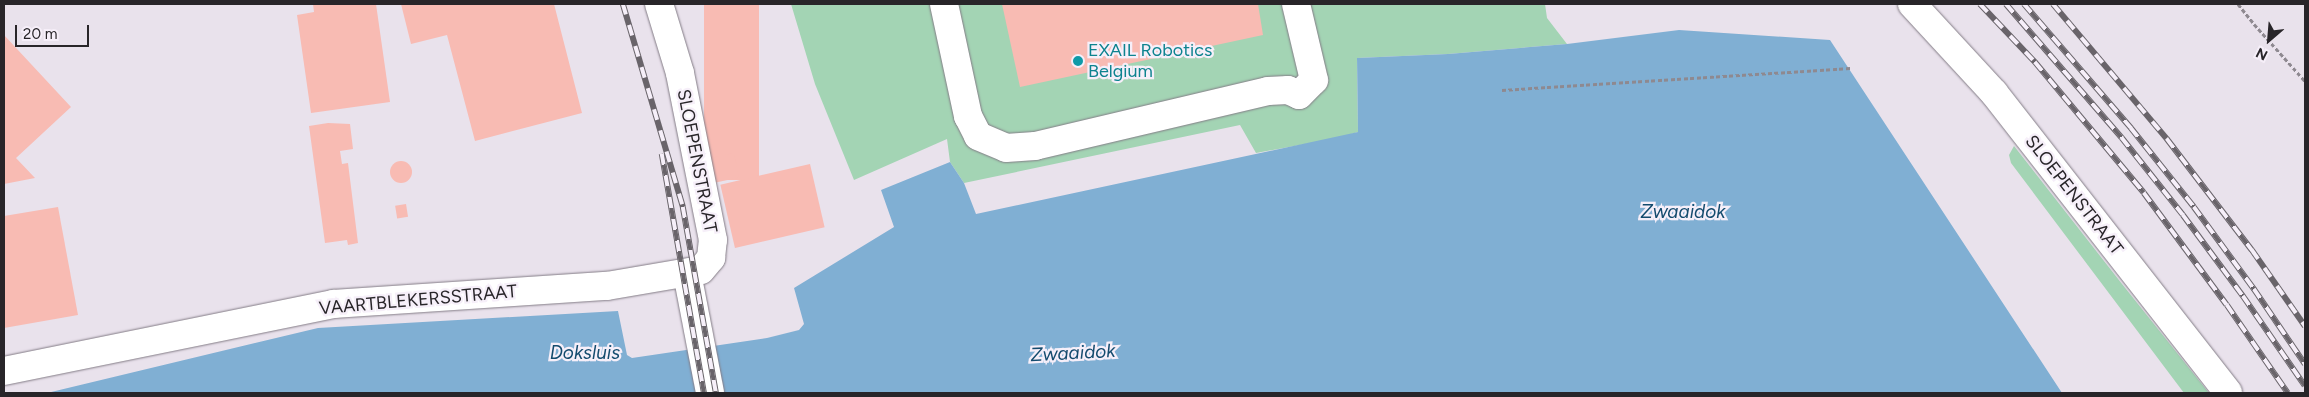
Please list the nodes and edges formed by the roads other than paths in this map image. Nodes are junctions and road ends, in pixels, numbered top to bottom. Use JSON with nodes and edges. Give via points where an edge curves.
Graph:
{"nodes":[{"id":1,"x":660,"y":4,"type":"edge"},
{"id":2,"x":944,"y":4,"type":"edge"},
{"id":3,"x":1296,"y":4,"type":"edge"},
{"id":4,"x":1912,"y":4,"type":"edge"},
{"id":5,"x":687,"y":272,"type":"junction"},
{"id":6,"x":4,"y":372,"type":"edge"},
{"id":7,"x":710,"y":393,"type":"edge"},
{"id":8,"x":2228,"y":393,"type":"edge"}],
"edges":[{"from":1,"to":5,"type":"street","name":"SLOEPENSTRAAT","via":[[680,73],[714,248],[708,264],[701,270]]},
{"from":2,"to":3,"type":"street","via":[[968,116],[978,136],[1006,148],[1035,146],[1268,91],[1288,90],[1299,95],[1314,80]]},
{"from":4,"to":8,"type":"street","name":"SLOEPENSTRAAT","via":[[1994,93]]},
{"from":5,"to":6,"type":"street","name":"VAARTBLEKERSSTRAAT","via":[[607,286],[332,304]]},
{"from":5,"to":7,"type":"street"}]}
